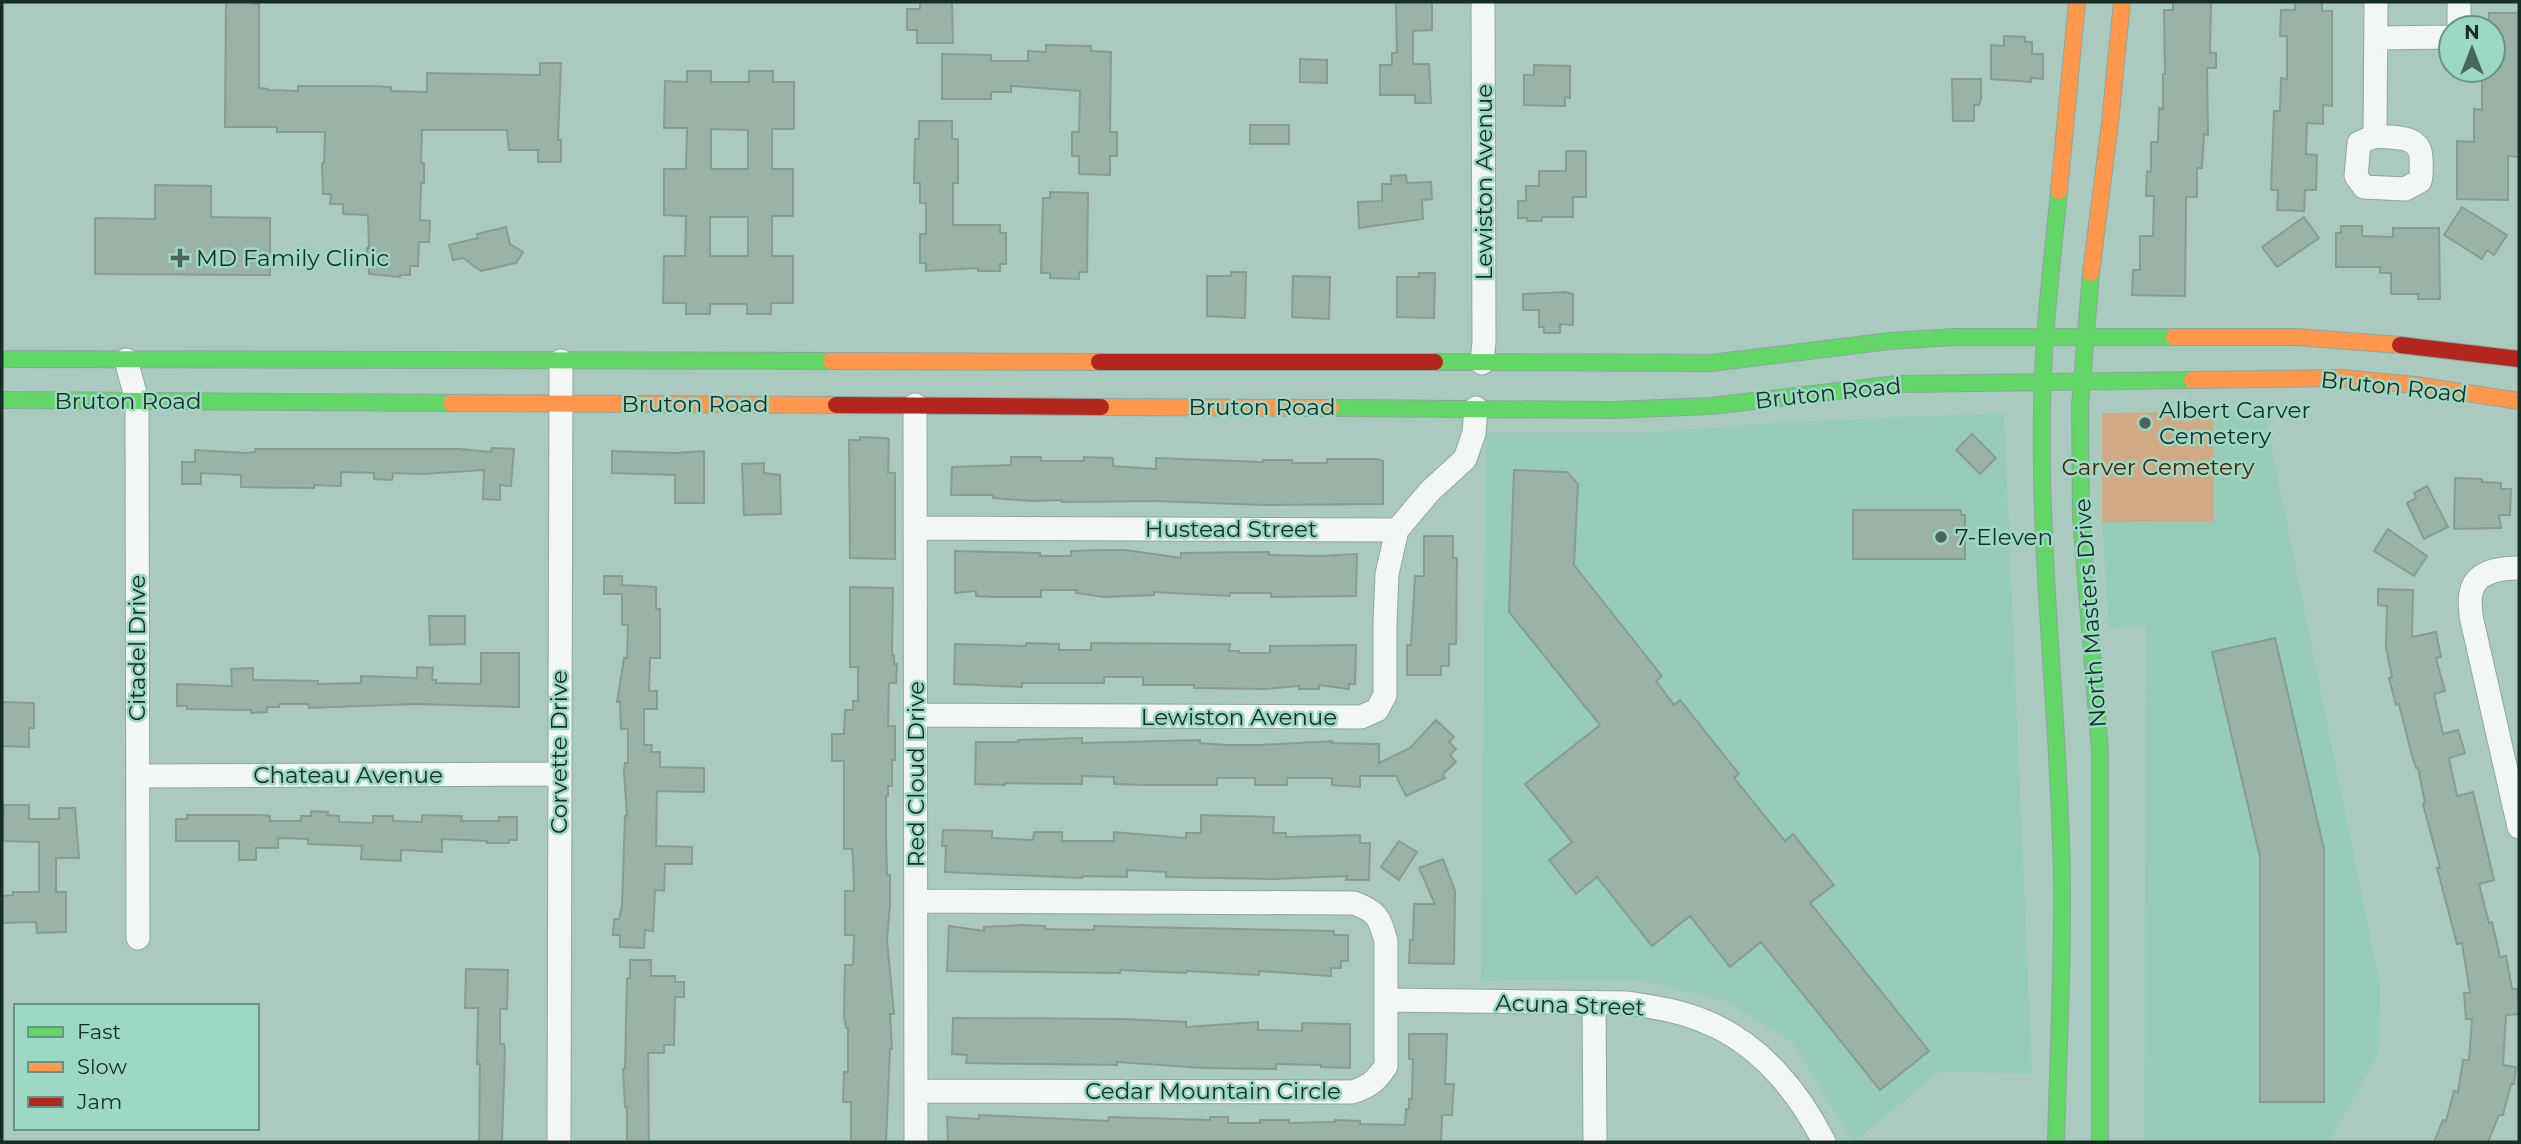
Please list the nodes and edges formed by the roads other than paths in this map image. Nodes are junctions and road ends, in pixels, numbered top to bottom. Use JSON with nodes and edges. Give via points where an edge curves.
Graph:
{"nodes":[{"id":1,"x":1483,"y":2,"type":"edge"},
{"id":2,"x":2077,"y":2,"type":"edge"},
{"id":3,"x":2122,"y":2,"type":"edge"},
{"id":4,"x":2376,"y":2,"type":"edge"},
{"id":5,"x":2437,"y":37,"type":"edge"},
{"id":6,"x":2376,"y":38,"type":"junction"},
{"id":7,"x":2375,"y":136,"type":"dead end"},
{"id":8,"x":2046,"y":336,"type":"junction"},
{"id":9,"x":2086,"y":336,"type":"junction"},
{"id":10,"x":2,"y":359,"type":"edge"},
{"id":11,"x":2519,"y":359,"type":"edge"},
{"id":12,"x":126,"y":360,"type":"junction"},
{"id":13,"x":561,"y":361,"type":"junction"},
{"id":14,"x":1481,"y":369,"type":"junction"},
{"id":15,"x":1711,"y":374,"type":"junction"},
{"id":16,"x":2044,"y":382,"type":"junction"},
{"id":17,"x":2082,"y":382,"type":"junction"},
{"id":18,"x":2,"y":400,"type":"edge"},
{"id":19,"x":915,"y":400,"type":"junction"},
{"id":20,"x":137,"y":401,"type":"junction"},
{"id":21,"x":2519,"y":401,"type":"edge"},
{"id":22,"x":1477,"y":402,"type":"junction"},
{"id":23,"x":560,"y":403,"type":"junction"},
{"id":24,"x":1711,"y":406,"type":"junction"},
{"id":25,"x":915,"y":528,"type":"junction"},
{"id":26,"x":1397,"y":530,"type":"junction"},
{"id":27,"x":2519,"y":568,"type":"edge"},
{"id":28,"x":916,"y":715,"type":"junction"},
{"id":29,"x":559,"y":774,"type":"junction"},
{"id":30,"x":138,"y":776,"type":"junction"},
{"id":31,"x":2518,"y":814,"type":"edge"},
{"id":32,"x":916,"y":901,"type":"junction"},
{"id":33,"x":138,"y":938,"type":"dead end"},
{"id":34,"x":1386,"y":1000,"type":"junction"},
{"id":35,"x":1594,"y":1002,"type":"junction"},
{"id":36,"x":916,"y":1091,"type":"junction"},
{"id":37,"x":559,"y":1142,"type":"edge"},
{"id":38,"x":916,"y":1142,"type":"edge"},
{"id":39,"x":1595,"y":1142,"type":"edge"},
{"id":40,"x":1824,"y":1142,"type":"edge"},
{"id":41,"x":2056,"y":1142,"type":"edge"},
{"id":42,"x":2100,"y":1142,"type":"edge"}],
"edges":[{"from":1,"to":14,"type":"street","name":"Lewiston Avenue"},
{"from":2,"to":8,"type":"main road","name":"North Masters Drive"},
{"from":3,"to":9,"type":"main road","name":"North Masters Drive"},
{"from":4,"to":6,"type":"street"},
{"from":5,"to":6,"type":"street"},
{"from":6,"to":7,"type":"street"},
{"from":8,"to":9,"type":"main road","name":"Bruton Road"},
{"from":8,"to":15,"type":"main road","name":"Bruton Road","via":[[1891,341]]},
{"from":8,"to":16,"type":"main road","name":"North Masters Drive"},
{"from":9,"to":11,"type":"main road","name":"Bruton Road","via":[[2297,337],[2384,342]]},
{"from":9,"to":17,"type":"main road","name":"North Masters Drive"},
{"from":10,"to":12,"type":"main road","name":"Bruton Road"},
{"from":12,"to":13,"type":"main road","name":"Bruton Road"},
{"from":12,"to":20,"type":"street","name":"Citadel Drive"},
{"from":13,"to":14,"type":"main road","name":"Bruton Road","via":[[821,367]]},
{"from":13,"to":23,"type":"street","name":"Corvette Drive"},
{"from":14,"to":15,"type":"main road","name":"Bruton Road"},
{"from":15,"to":24,"type":"main road"},
{"from":16,"to":17,"type":"main road","name":"Bruton Road"},
{"from":16,"to":24,"type":"main road","name":"Bruton Road","via":[[1897,384]]},
{"from":16,"to":41,"type":"main road","name":"North Masters Drive","via":[[2043,541],[2062,885]]},
{"from":17,"to":21,"type":"main road","name":"Bruton Road","via":[[2342,378]]},
{"from":17,"to":42,"type":"main road","name":"North Masters Drive","via":[[2081,518],[2099,751]]},
{"from":18,"to":20,"type":"main road","name":"Bruton Road"},
{"from":19,"to":22,"type":"main road","name":"Bruton Road"},
{"from":19,"to":23,"type":"main road","name":"Bruton Road"},
{"from":19,"to":25,"type":"street","name":"Red Cloud Drive"},
{"from":20,"to":23,"type":"main road","name":"Bruton Road"},
{"from":20,"to":30,"type":"street","name":"Citadel Drive"},
{"from":22,"to":24,"type":"main road","name":"Bruton Road","via":[[1613,410]]},
{"from":22,"to":26,"type":"street","via":[[1475,433],[1465,459]]},
{"from":23,"to":29,"type":"street","name":"Corvette Drive"},
{"from":25,"to":26,"type":"street","name":"Hustead Street"},
{"from":25,"to":28,"type":"street","name":"Red Cloud Drive"},
{"from":26,"to":28,"type":"street","name":"Lewiston Avenue","via":[[1387,574],[1385,695],[1377,710],[1361,717]]},
{"from":27,"to":31,"type":"street","via":[[2483,574],[2471,590],[2470,616]]},
{"from":28,"to":32,"type":"street","name":"Red Cloud Drive"},
{"from":29,"to":30,"type":"street","name":"Chateau Avenue"},
{"from":29,"to":37,"type":"street","name":"Corvette Drive"},
{"from":30,"to":33,"type":"street","name":"Citadel Drive"},
{"from":32,"to":34,"type":"street","name":"Cedar Mountain Circle","via":[[1354,903],[1371,909],[1381,923],[1386,941]]},
{"from":32,"to":36,"type":"street","name":"Red Cloud Drive"},
{"from":34,"to":35,"type":"street","name":"Acuna Street"},
{"from":34,"to":36,"type":"street","name":"Cedar Mountain Circle","via":[[1386,1066],[1377,1081],[1352,1092]]},
{"from":35,"to":39,"type":"street"},
{"from":35,"to":40,"type":"street","name":"Acuna Street","via":[[1663,1008],[1706,1022],[1741,1041],[1791,1090]]},
{"from":36,"to":38,"type":"street","name":"Red Cloud Drive"}]}
